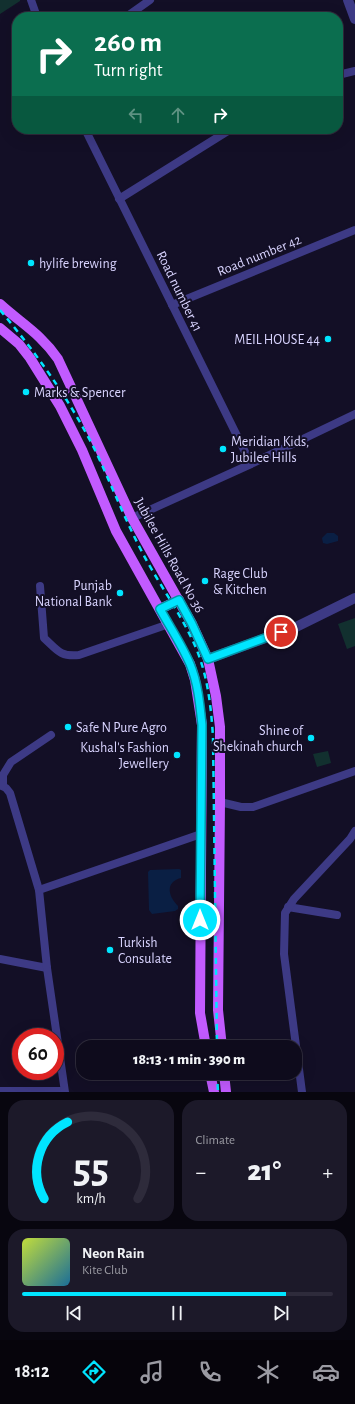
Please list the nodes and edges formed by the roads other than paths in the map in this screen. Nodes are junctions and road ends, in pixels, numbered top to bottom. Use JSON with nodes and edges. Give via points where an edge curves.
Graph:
{"nodes":[{"id":1,"x":31,"y":0,"type":"edge"},
{"id":2,"x":150,"y":0,"type":"edge"},
{"id":3,"x":348,"y":0,"type":"edge"},
{"id":4,"x":35,"y":12,"type":"edge"},
{"id":5,"x":133,"y":12,"type":"edge"},
{"id":6,"x":355,"y":18,"type":"edge"},
{"id":7,"x":355,"y":71,"type":"edge"},
{"id":8,"x":343,"y":74,"type":"edge"},
{"id":9,"x":87,"y":134,"type":"edge"},
{"id":10,"x":223,"y":134,"type":"edge"},
{"id":11,"x":119,"y":199,"type":"junction"},
{"id":12,"x":355,"y":230,"type":"edge"},
{"id":13,"x":0,"y":304,"type":"edge"},
{"id":14,"x":172,"y":305,"type":"junction"},
{"id":15,"x":0,"y":328,"type":"edge"},
{"id":16,"x":355,"y":414,"type":"edge"},
{"id":17,"x":251,"y":464,"type":"junction"},
{"id":18,"x":132,"y":518,"type":"junction"},
{"id":19,"x":40,"y":586,"type":"dead end"},
{"id":20,"x":355,"y":598,"type":"edge"},
{"id":21,"x":179,"y":600,"type":"junction"},
{"id":22,"x":160,"y":609,"type":"junction"},
{"id":23,"x":168,"y":624,"type":"junction"},
{"id":24,"x":208,"y":659,"type":"junction"},
{"id":25,"x":51,"y":735,"type":"dead end"},
{"id":26,"x":355,"y":771,"type":"edge"},
{"id":27,"x":1,"y":786,"type":"edge"},
{"id":28,"x":220,"y":802,"type":"junction"},
{"id":29,"x":355,"y":831,"type":"edge"},
{"id":30,"x":201,"y":834,"type":"junction"},
{"id":31,"x":39,"y":890,"type":"junction"},
{"id":32,"x":288,"y":906,"type":"junction"},
{"id":33,"x":337,"y":915,"type":"dead end"},
{"id":34,"x":0,"y":959,"type":"edge"},
{"id":35,"x":47,"y":968,"type":"junction"},
{"id":36,"x":205,"y":1040,"type":"edge"},
{"id":37,"x":221,"y":1040,"type":"edge"},
{"id":38,"x":211,"y":1080,"type":"edge"},
{"id":39,"x":225,"y":1080,"type":"edge"},
{"id":40,"x":0,"y":1091,"type":"edge"},
{"id":41,"x":64,"y":1092,"type":"edge"},
{"id":42,"x":214,"y":1092,"type":"edge"},
{"id":43,"x":226,"y":1092,"type":"edge"},
{"id":44,"x":302,"y":1092,"type":"edge"}],
"edges":[{"from":1,"to":4,"type":"street"},
{"from":2,"to":5,"type":"street"},
{"from":3,"to":6,"type":"street"},
{"from":7,"to":8,"type":"street"},
{"from":9,"to":11,"type":"street","name":"Road number 41"},
{"from":10,"to":11,"type":"street"},
{"from":11,"to":14,"type":"street","name":"Road number 41"},
{"from":12,"to":14,"type":"street","name":"Road number 42"},
{"from":13,"to":18,"type":"main road","name":"Jubilee Hills Road No 36","via":[[37,334],[58,359]]},
{"from":14,"to":17,"type":"street","name":"Road number 41"},
{"from":15,"to":22,"type":"main road","via":[[19,344],[30,358],[60,406],[82,450],[116,531]]},
{"from":16,"to":17,"type":"street"},
{"from":17,"to":18,"type":"street"},
{"from":18,"to":21,"type":"main road","name":"Jubilee Hills Road No 36"},
{"from":19,"to":23,"type":"street","via":[[44,638],[59,652],[69,656],[79,655]]},
{"from":20,"to":24,"type":"street","via":[[296,627]]},
{"from":21,"to":22,"type":"main road"},
{"from":21,"to":24,"type":"main road","name":"Jubilee Hills Road No 36"},
{"from":22,"to":23,"type":"main road"},
{"from":23,"to":30,"type":"main road","via":[[190,664],[199,702],[202,725]]},
{"from":24,"to":28,"type":"main road","name":"Jubilee Hills Road No 36","via":[[220,727]]},
{"from":25,"to":27,"type":"street","via":[[11,762]]},
{"from":26,"to":28,"type":"street","via":[[253,807]]},
{"from":27,"to":31,"type":"street","via":[[10,794]]},
{"from":28,"to":37,"type":"main road","name":"Jubilee Hills Road No 36","via":[[218,1010]]},
{"from":29,"to":32,"type":"street"},
{"from":30,"to":31,"type":"street"},
{"from":30,"to":36,"type":"main road","via":[[200,1013]]},
{"from":31,"to":35,"type":"street"},
{"from":32,"to":33,"type":"street"},
{"from":32,"to":44,"type":"street","via":[[285,913],[284,954]]},
{"from":34,"to":35,"type":"street"},
{"from":35,"to":41,"type":"street"},
{"from":38,"to":42,"type":"main road"},
{"from":39,"to":43,"type":"main road"},
{"from":40,"to":41,"type":"street"}]}
